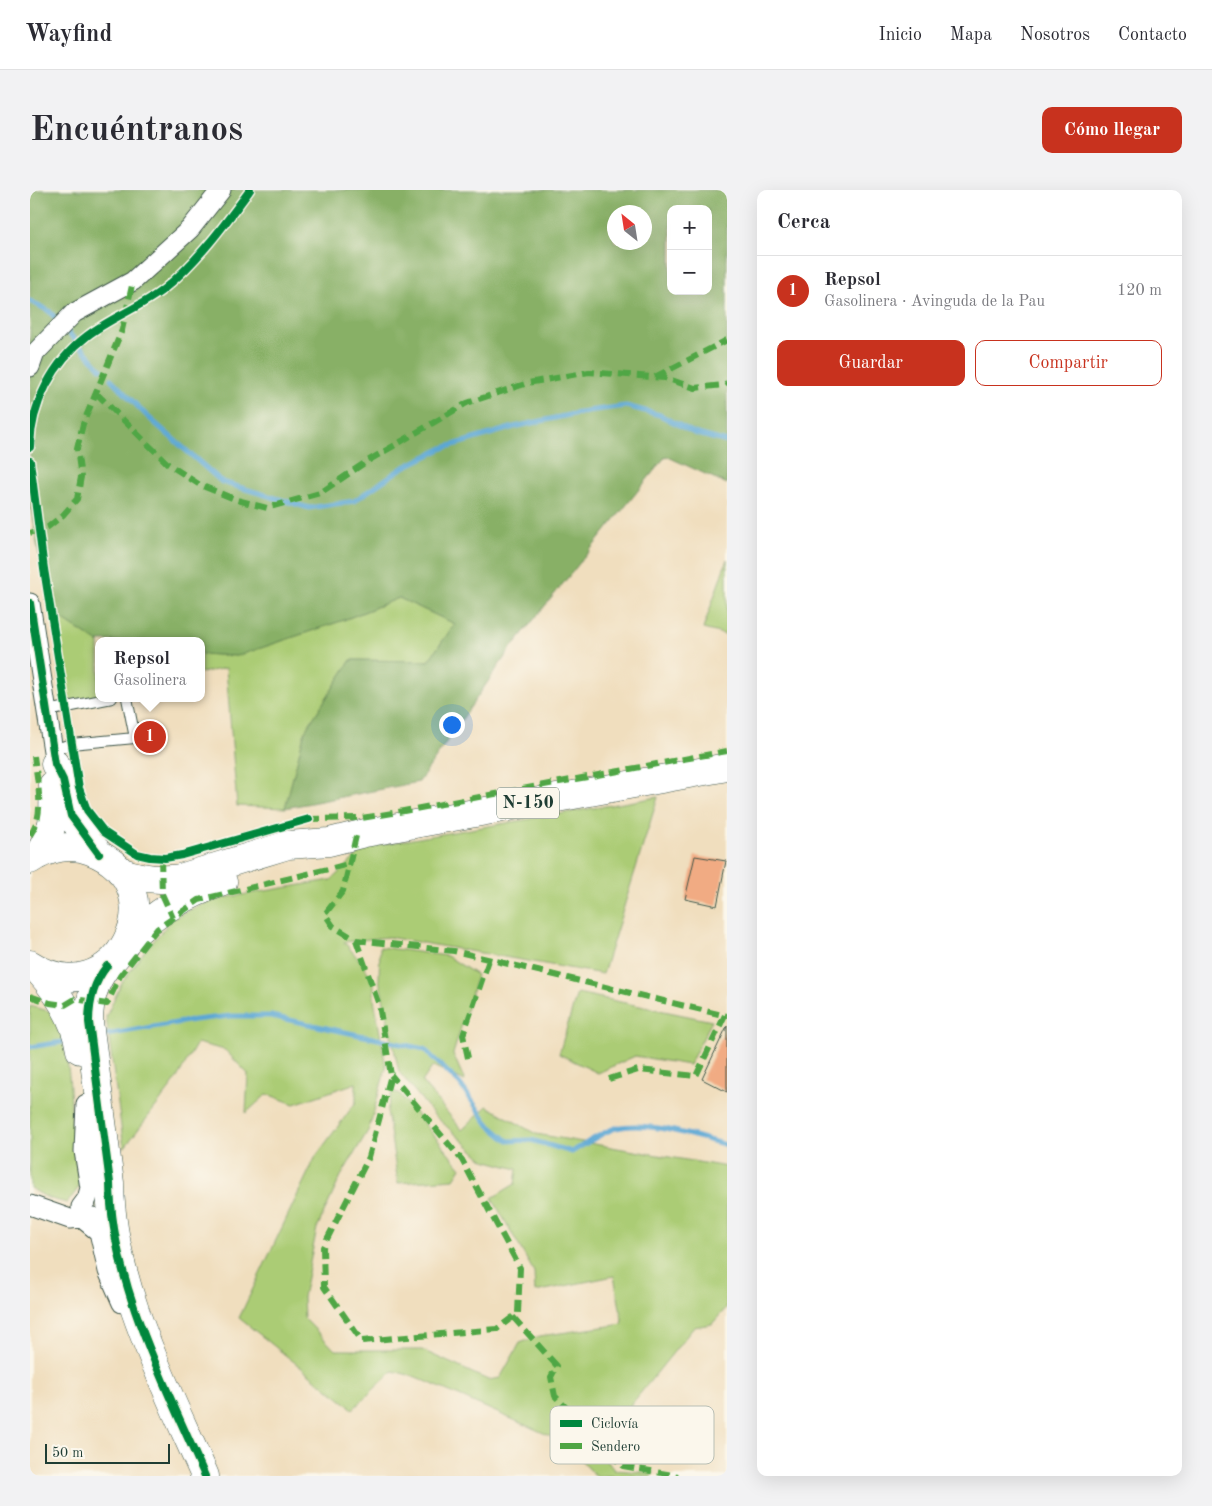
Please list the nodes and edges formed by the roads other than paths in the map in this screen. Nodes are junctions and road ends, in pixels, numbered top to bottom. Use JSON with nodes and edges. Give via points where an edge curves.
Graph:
{"nodes":[{"id":1,"x":221,"y":190,"type":"edge"},
{"id":2,"x":30,"y":367,"type":"edge"},
{"id":3,"x":30,"y":603,"type":"edge"},
{"id":4,"x":34,"y":652,"type":"edge"},
{"id":5,"x":95,"y":701,"type":"edge"},
{"id":6,"x":128,"y":702,"type":"edge"},
{"id":7,"x":47,"y":711,"type":"junction"},
{"id":8,"x":54,"y":757,"type":"junction"},
{"id":9,"x":727,"y":767,"type":"edge"},
{"id":10,"x":329,"y":842,"type":"junction"},
{"id":11,"x":99,"y":854,"type":"junction"},
{"id":12,"x":34,"y":858,"type":"edge"},
{"id":13,"x":120,"y":871,"type":"junction"},
{"id":14,"x":130,"y":939,"type":"junction"},
{"id":15,"x":107,"y":966,"type":"junction"},
{"id":16,"x":33,"y":967,"type":"edge"},
{"id":17,"x":86,"y":1104,"type":"junction"},
{"id":18,"x":30,"y":1205,"type":"edge"},
{"id":19,"x":106,"y":1210,"type":"junction"},
{"id":20,"x":82,"y":1213,"type":"junction"},
{"id":21,"x":149,"y":1347,"type":"junction"},
{"id":22,"x":205,"y":1476,"type":"edge"}],
"edges":[{"from":1,"to":2,"type":"street","via":[[190,229],[133,281],[74,313],[35,353]]},
{"from":3,"to":4,"type":"street"},
{"from":4,"to":7,"type":"street"},
{"from":5,"to":7,"type":"lane"},
{"from":6,"to":8,"type":"lane","via":[[135,738],[72,744]]},
{"from":7,"to":8,"type":"street"},
{"from":8,"to":11,"type":"main road","via":[[71,816]]},
{"from":8,"to":12,"type":"main road","via":[[54,818],[48,840]]},
{"from":9,"to":10,"type":"main road","number":"N-150"},
{"from":10,"to":13,"type":"main road","number":"N-150","via":[[288,845],[163,881]]},
{"from":10,"to":14,"type":"main road","number":"N-150","via":[[291,859],[195,892],[151,918]]},
{"from":11,"to":12,"type":"main road","number":"N-150","via":[[76,847],[62,847]]},
{"from":11,"to":13,"type":"main road","number":"N-150"},
{"from":13,"to":14,"type":"main road","number":"N-150","via":[[132,891],[135,905]]},
{"from":14,"to":15,"type":"main road","number":"N-150"},
{"from":15,"to":16,"type":"main road","number":"N-150","via":[[66,978]]},
{"from":15,"to":19,"type":"main road","via":[[96,982],[89,1009],[110,1183]]},
{"from":16,"to":17,"type":"main road","via":[[54,989],[73,1022],[81,1053]]},
{"from":17,"to":19,"type":"main road","via":[[98,1184]]},
{"from":17,"to":20,"type":"street","via":[[84,1151],[90,1188]]},
{"from":18,"to":20,"type":"street","via":[[70,1219]]},
{"from":19,"to":20,"type":"street"},
{"from":19,"to":21,"type":"main road"},
{"from":20,"to":21,"type":"street","via":[[99,1232],[114,1287]]},
{"from":21,"to":22,"type":"main road"}]}
